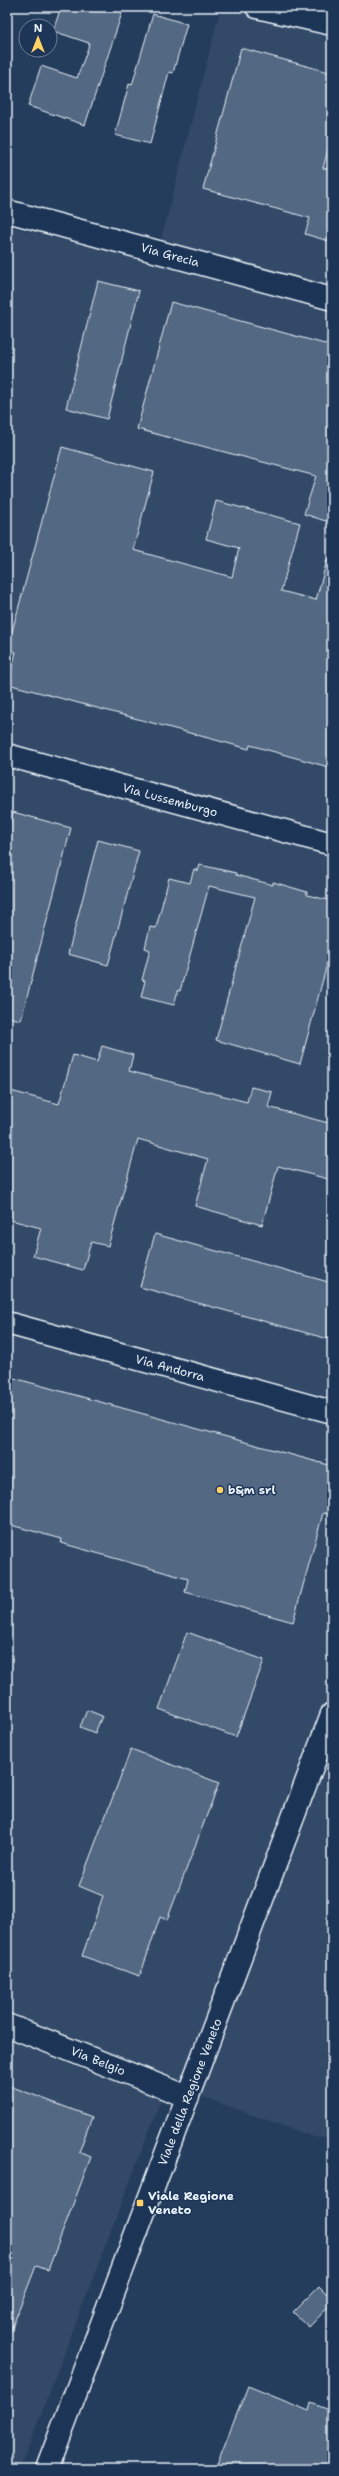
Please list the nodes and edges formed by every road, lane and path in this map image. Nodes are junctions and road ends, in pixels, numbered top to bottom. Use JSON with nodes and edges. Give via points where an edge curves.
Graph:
{"nodes":[{"id":1,"x":258,"y":7,"type":"edge"},
{"id":2,"x":332,"y":24,"type":"edge"},
{"id":3,"x":7,"y":211,"type":"edge"},
{"id":4,"x":332,"y":299,"type":"edge"},
{"id":5,"x":7,"y":755,"type":"edge"},
{"id":6,"x":332,"y":844,"type":"edge"},
{"id":7,"x":7,"y":1323,"type":"edge"},
{"id":8,"x":332,"y":1412,"type":"edge"},
{"id":9,"x":332,"y":1714,"type":"edge"},
{"id":10,"x":7,"y":2025,"type":"edge"},
{"id":11,"x":188,"y":2097,"type":"junction"},
{"id":12,"x":47,"y":2469,"type":"edge"}],
"edges":[{"from":1,"to":2,"type":"street"},
{"from":3,"to":4,"type":"street","name":"Via Grecia"},
{"from":5,"to":6,"type":"street","name":"Via Lussemburgo"},
{"from":7,"to":8,"type":"street","name":"Via Andorra"},
{"from":9,"to":11,"type":"street","name":"Viale della Regione Veneto"},
{"from":10,"to":11,"type":"street","name":"Via Belgio"},
{"from":11,"to":12,"type":"street","name":"Viale della Regione Veneto"}]}
